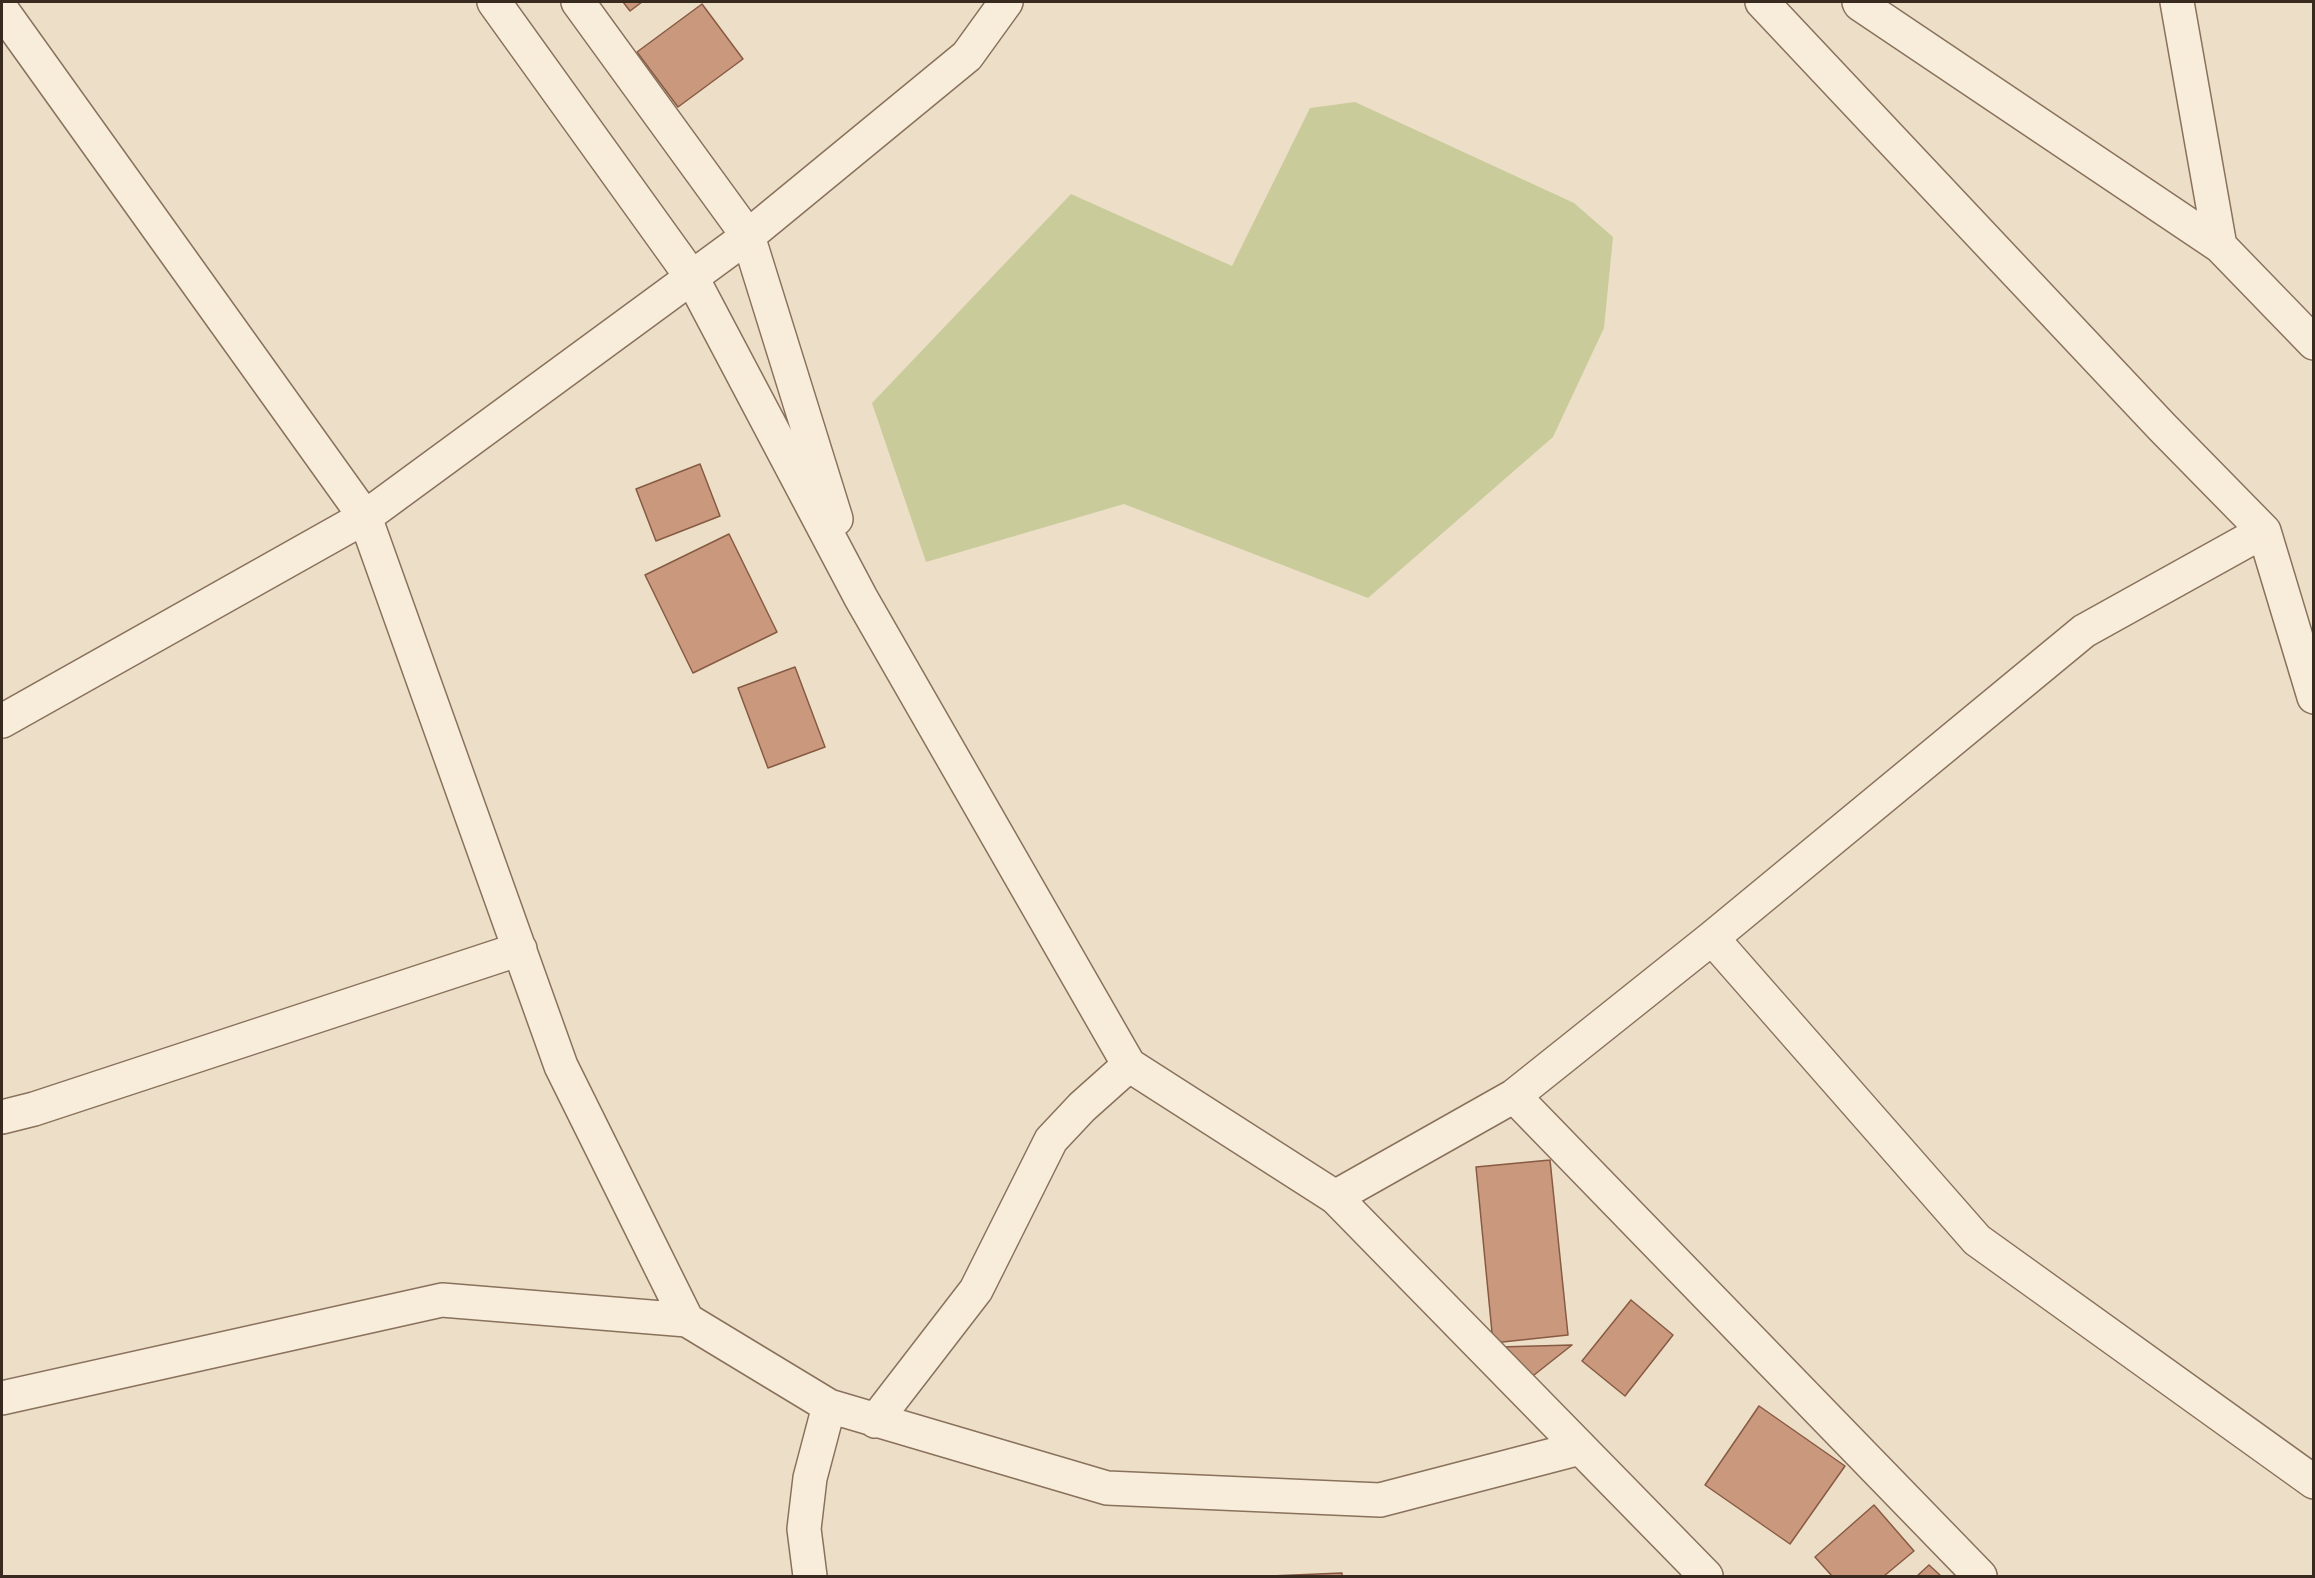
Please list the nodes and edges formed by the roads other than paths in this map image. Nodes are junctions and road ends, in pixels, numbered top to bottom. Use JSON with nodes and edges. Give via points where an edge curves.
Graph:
{"nodes":[{"id":1,"x":494,"y":2,"type":"edge"},
{"id":2,"x":578,"y":2,"type":"edge"},
{"id":3,"x":1006,"y":2,"type":"edge"},
{"id":4,"x":1762,"y":2,"type":"edge"},
{"id":5,"x":1859,"y":2,"type":"edge"},
{"id":6,"x":2177,"y":2,"type":"edge"},
{"id":7,"x":2,"y":10,"type":"edge"},
{"id":8,"x":748,"y":236,"type":"junction"},
{"id":9,"x":2220,"y":246,"type":"junction"},
{"id":10,"x":691,"y":276,"type":"junction"},
{"id":11,"x":2313,"y":343,"type":"edge"},
{"id":12,"x":365,"y":517,"type":"junction"},
{"id":13,"x":2264,"y":531,"type":"junction"},
{"id":14,"x":861,"y":598,"type":"junction"},
{"id":15,"x":2313,"y":697,"type":"edge"},
{"id":16,"x":2,"y":721,"type":"edge"},
{"id":17,"x":1712,"y":938,"type":"junction"},
{"id":18,"x":520,"y":949,"type":"junction"},
{"id":19,"x":1129,"y":1065,"type":"junction"},
{"id":20,"x":1514,"y":1096,"type":"junction"},
{"id":21,"x":2,"y":1117,"type":"edge"},
{"id":22,"x":1335,"y":1197,"type":"junction"},
{"id":23,"x":687,"y":1320,"type":"junction"},
{"id":24,"x":2,"y":1398,"type":"edge"},
{"id":25,"x":828,"y":1406,"type":"junction"},
{"id":26,"x":875,"y":1421,"type":"junction"},
{"id":27,"x":1580,"y":1448,"type":"junction"},
{"id":28,"x":2313,"y":1482,"type":"edge"},
{"id":29,"x":810,"y":1576,"type":"edge"},
{"id":30,"x":1706,"y":1576,"type":"edge"},
{"id":31,"x":1980,"y":1576,"type":"edge"}],
"edges":[{"from":1,"to":10,"type":"street"},
{"from":2,"to":8,"type":"street"},
{"from":3,"to":8,"type":"street","via":[[967,56]]},
{"from":4,"to":13,"type":"street"},
{"from":5,"to":9,"type":"street"},
{"from":6,"to":9,"type":"street"},
{"from":7,"to":12,"type":"street"},
{"from":8,"to":10,"type":"street"},
{"from":8,"to":14,"type":"street"},
{"from":9,"to":11,"type":"street"},
{"from":10,"to":12,"type":"street"},
{"from":10,"to":14,"type":"street"},
{"from":12,"to":16,"type":"street"},
{"from":12,"to":18,"type":"street"},
{"from":13,"to":15,"type":"street"},
{"from":13,"to":17,"type":"street","via":[[2084,631]]},
{"from":14,"to":19,"type":"street"},
{"from":17,"to":20,"type":"street"},
{"from":17,"to":28,"type":"street","via":[[1977,1240]]},
{"from":18,"to":21,"type":"street"},
{"from":18,"to":23,"type":"street","via":[[561,1066]]},
{"from":19,"to":22,"type":"street"},
{"from":19,"to":26,"type":"street","via":[[1051,1140],[976,1290]]},
{"from":20,"to":22,"type":"street"},
{"from":20,"to":31,"type":"street"},
{"from":22,"to":27,"type":"street"},
{"from":23,"to":24,"type":"street","via":[[442,1300]]},
{"from":23,"to":25,"type":"street"},
{"from":25,"to":26,"type":"street"},
{"from":25,"to":29,"type":"street","via":[[810,1478],[804,1529]]},
{"from":26,"to":27,"type":"street","via":[[1107,1488],[1380,1500]]},
{"from":27,"to":30,"type":"street"}]}
